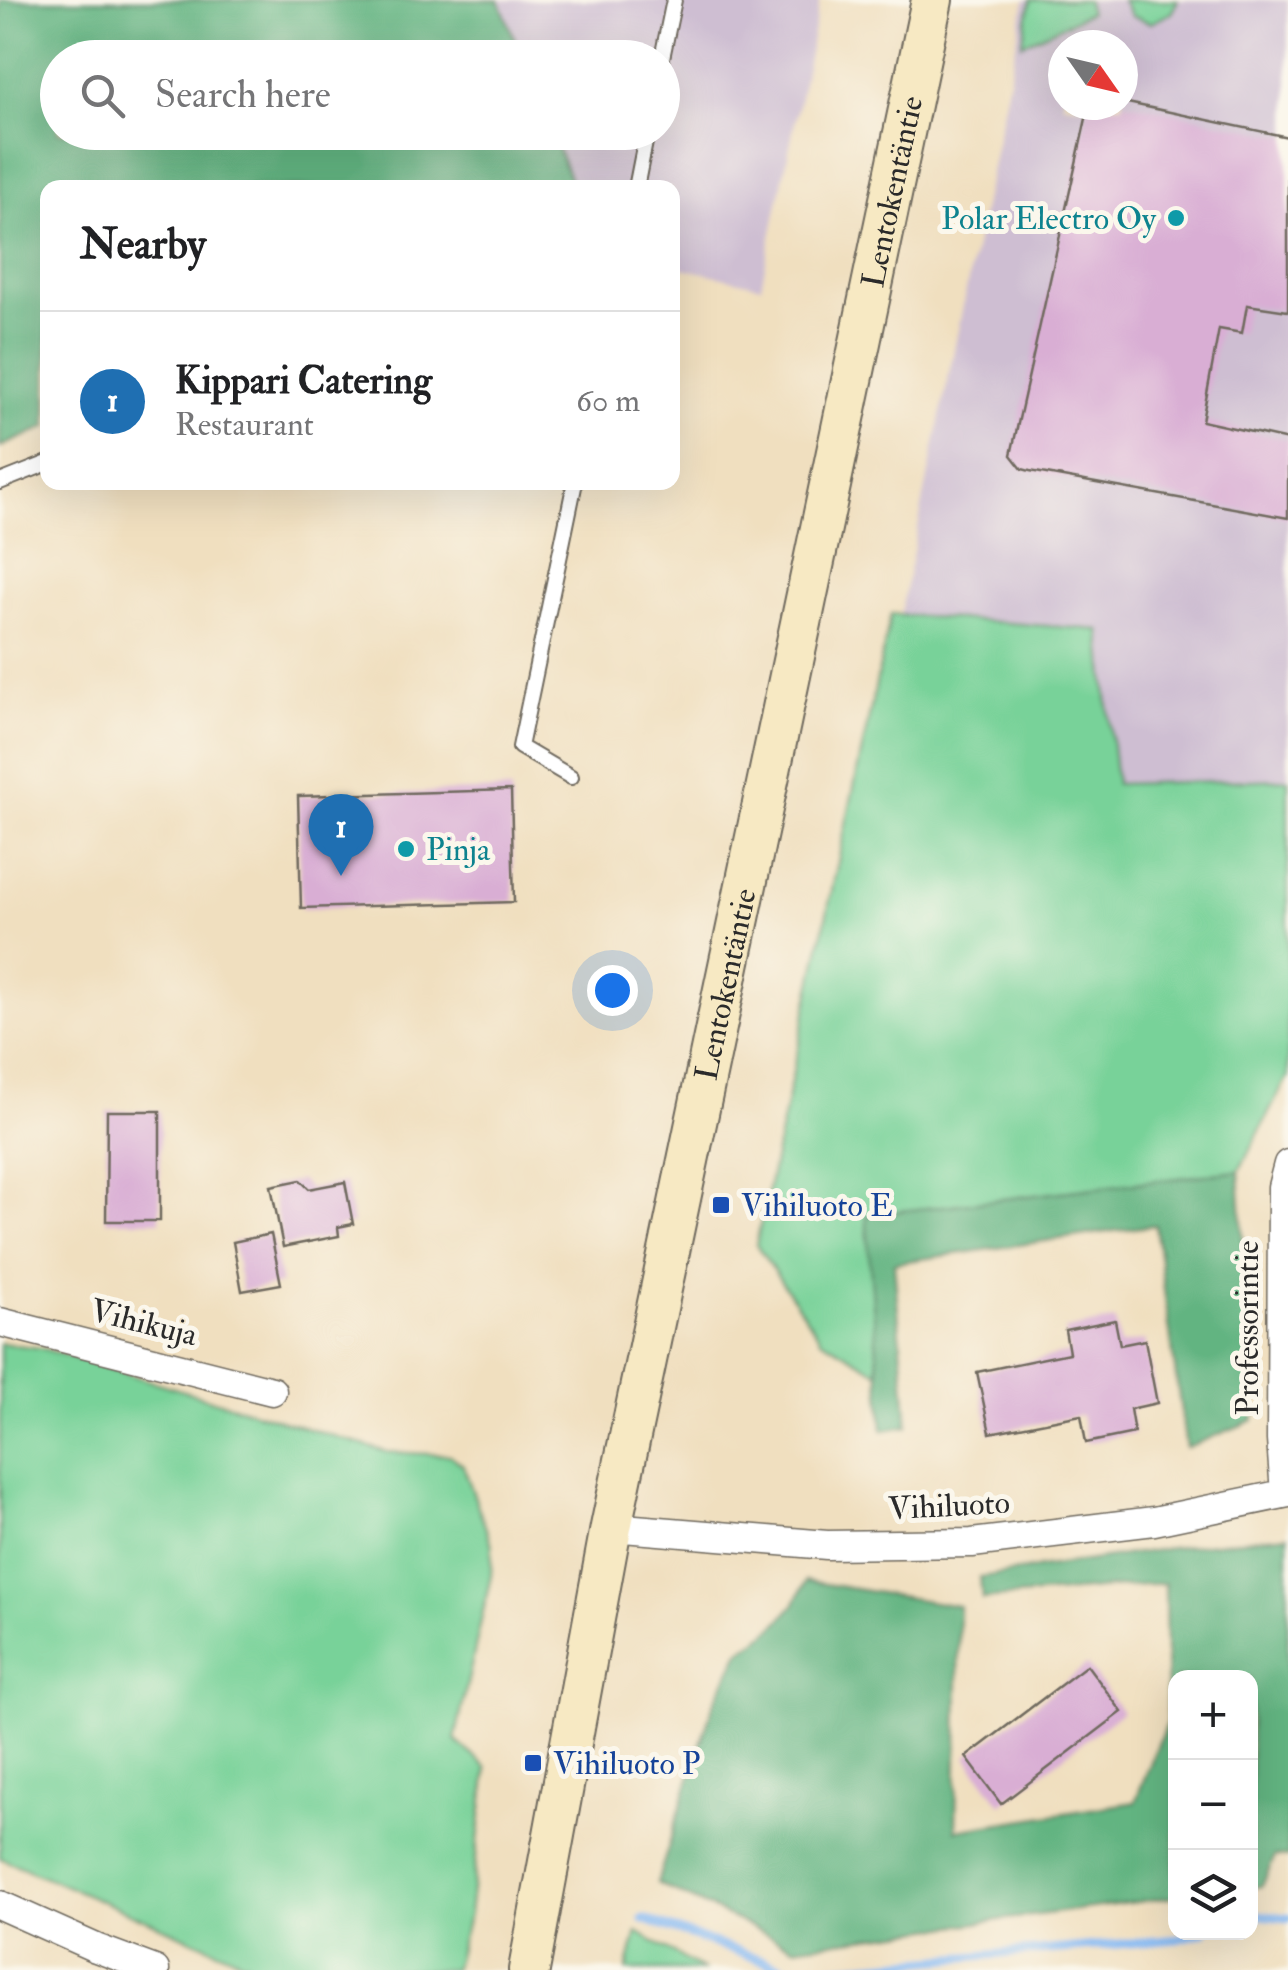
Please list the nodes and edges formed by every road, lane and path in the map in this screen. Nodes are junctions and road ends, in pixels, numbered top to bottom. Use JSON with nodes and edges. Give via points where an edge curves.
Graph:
{"nodes":[{"id":1,"x":674,"y":0,"type":"edge"},
{"id":2,"x":932,"y":0,"type":"edge"},
{"id":3,"x":666,"y":40,"type":"edge"},
{"id":4,"x":643,"y":150,"type":"edge"},
{"id":5,"x":638,"y":180,"type":"edge"},
{"id":6,"x":40,"y":466,"type":"edge"},
{"id":7,"x":0,"y":482,"type":"edge"},
{"id":8,"x":573,"y":490,"type":"edge"},
{"id":9,"x":571,"y":777,"type":"dead end"},
{"id":10,"x":1288,"y":1164,"type":"edge"},
{"id":11,"x":0,"y":1322,"type":"edge"},
{"id":12,"x":272,"y":1391,"type":"dead end"},
{"id":13,"x":1286,"y":1493,"type":"edge"},
{"id":14,"x":611,"y":1527,"type":"junction"},
{"id":15,"x":0,"y":1905,"type":"edge"},
{"id":16,"x":155,"y":1970,"type":"edge"},
{"id":17,"x":529,"y":1970,"type":"edge"}],
"edges":[{"from":1,"to":3,"type":"lane"},
{"from":2,"to":14,"type":"main road","name":"Lentokentäntie"},
{"from":4,"to":5,"type":"lane"},
{"from":6,"to":7,"type":"lane"},
{"from":8,"to":9,"type":"lane","via":[[520,748]]},
{"from":10,"to":13,"type":"street","name":"Professorintie","via":[[1282,1187]]},
{"from":11,"to":12,"type":"street","name":"Vihikuja"},
{"from":13,"to":14,"type":"street","name":"Vihiluoto","via":[[1154,1522],[972,1544],[827,1545]]},
{"from":14,"to":17,"type":"main road","name":"Lentokentäntie"},
{"from":15,"to":16,"type":"street"}]}
